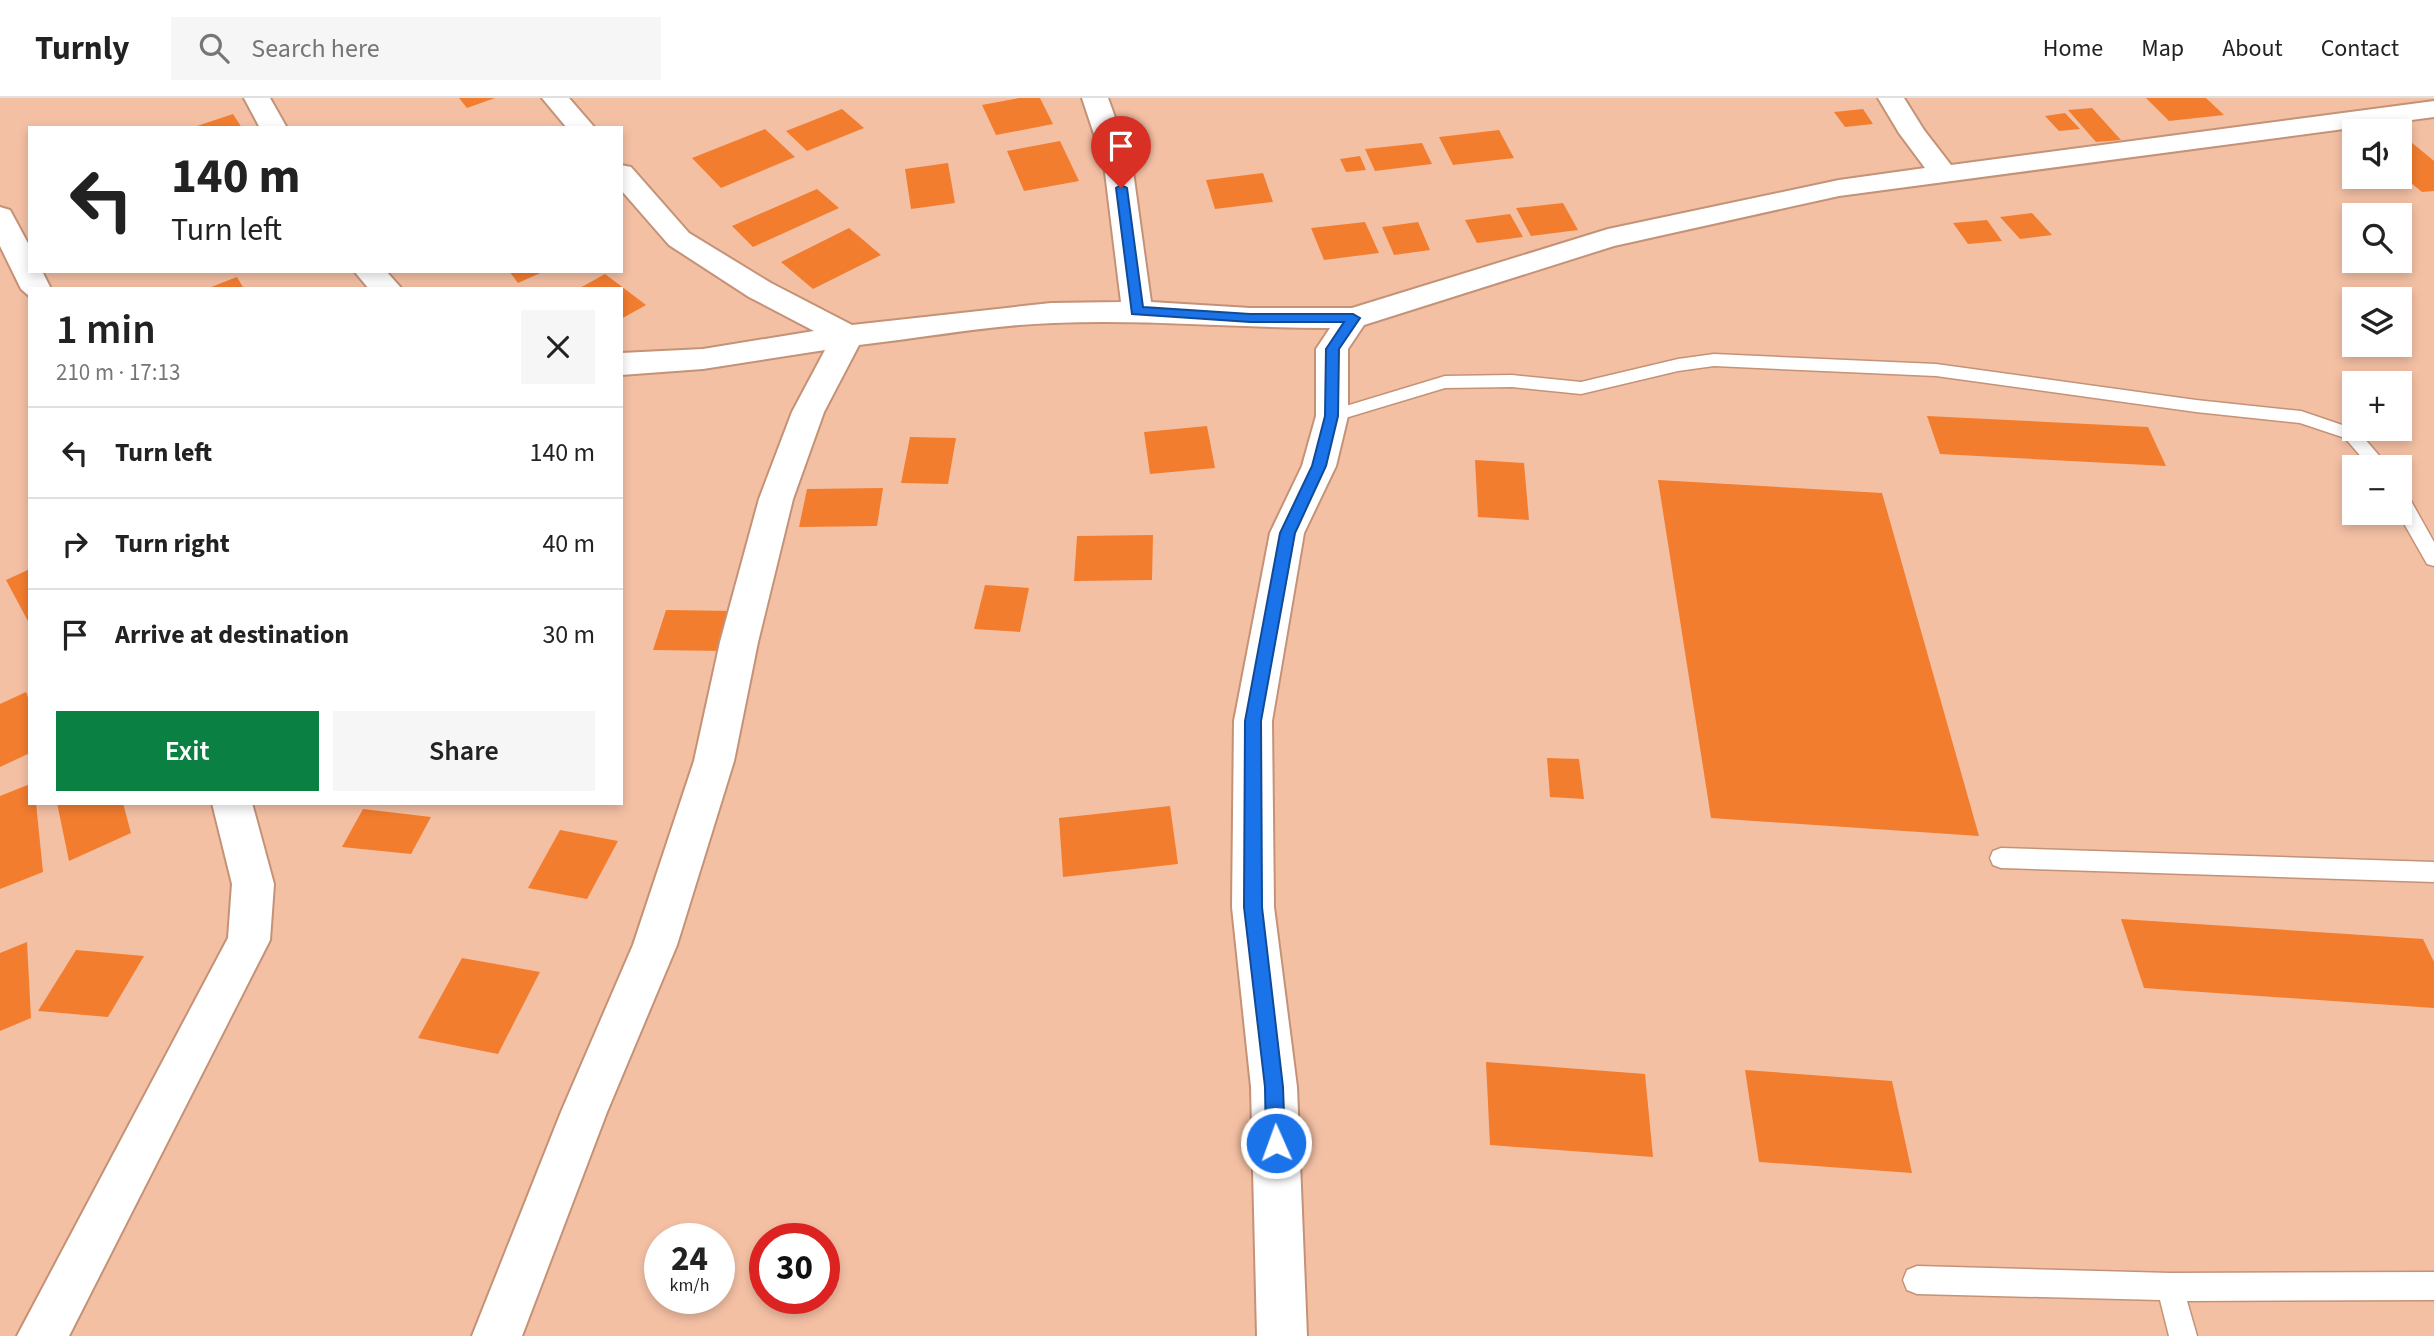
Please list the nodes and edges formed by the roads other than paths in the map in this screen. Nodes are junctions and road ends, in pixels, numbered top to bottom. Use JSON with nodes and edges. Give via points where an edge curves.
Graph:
{"nodes":[{"id":1,"x":257,"y":98,"type":"edge"},
{"id":2,"x":555,"y":98,"type":"edge"},
{"id":3,"x":1096,"y":98,"type":"edge"},
{"id":4,"x":1891,"y":98,"type":"edge"},
{"id":5,"x":2434,"y":109,"type":"edge"},
{"id":6,"x":273,"y":126,"type":"edge"},
{"id":7,"x":580,"y":126,"type":"edge"},
{"id":8,"x":1944,"y":174,"type":"junction"},
{"id":9,"x":623,"y":175,"type":"edge"},
{"id":10,"x":0,"y":216,"type":"edge"},
{"id":11,"x":28,"y":273,"type":"edge"},
{"id":12,"x":371,"y":273,"type":"edge"},
{"id":13,"x":385,"y":287,"type":"edge"},
{"id":14,"x":1137,"y":311,"type":"junction"},
{"id":15,"x":1353,"y":318,"type":"junction"},
{"id":16,"x":848,"y":335,"type":"junction"},
{"id":17,"x":623,"y":364,"type":"edge"},
{"id":18,"x":1332,"y":416,"type":"junction"},
{"id":19,"x":2369,"y":455,"type":"edge"},
{"id":20,"x":2412,"y":520,"type":"edge"},
{"id":21,"x":2434,"y":559,"type":"edge"},
{"id":22,"x":233,"y":805,"type":"edge"},
{"id":23,"x":2001,"y":858,"type":"dead end"},
{"id":24,"x":2434,"y":872,"type":"edge"},
{"id":25,"x":1917,"y":1280,"type":"dead end"},
{"id":26,"x":2434,"y":1286,"type":"edge"},
{"id":27,"x":2170,"y":1287,"type":"junction"},
{"id":28,"x":42,"y":1336,"type":"edge"},
{"id":29,"x":497,"y":1336,"type":"edge"},
{"id":30,"x":1282,"y":1336,"type":"edge"},
{"id":31,"x":2183,"y":1336,"type":"edge"}],
"edges":[{"from":1,"to":6,"type":"street"},
{"from":2,"to":7,"type":"street"},
{"from":3,"to":14,"type":"street","via":[[1118,164]]},
{"from":4,"to":8,"type":"street"},
{"from":5,"to":8,"type":"street"},
{"from":8,"to":15,"type":"street","via":[[1839,188],[1608,238]]},
{"from":9,"to":16,"type":"street","via":[[679,239],[760,290]]},
{"from":10,"to":11,"type":"street"},
{"from":12,"to":13,"type":"street"},
{"from":14,"to":15,"type":"street"},
{"from":14,"to":16,"type":"street","via":[[1051,313]]},
{"from":15,"to":18,"type":"street","via":[[1332,349]]},
{"from":16,"to":17,"type":"street","via":[[703,359]]},
{"from":16,"to":29,"type":"street","via":[[808,412],[776,499],[714,761],[655,945]]},
{"from":18,"to":19,"type":"lane","via":[[1445,382],[1512,381],[1581,388],[1714,360],[1936,370],[2301,417],[2351,434]]},
{"from":18,"to":30,"type":"street","via":[[1319,466],[1287,533],[1253,721],[1253,907],[1274,1087]]},
{"from":20,"to":21,"type":"lane"},
{"from":22,"to":28,"type":"street","via":[[253,884],[249,940]]},
{"from":23,"to":24,"type":"lane"},
{"from":25,"to":27,"type":"lane"},
{"from":26,"to":27,"type":"lane"},
{"from":27,"to":31,"type":"lane"}]}
